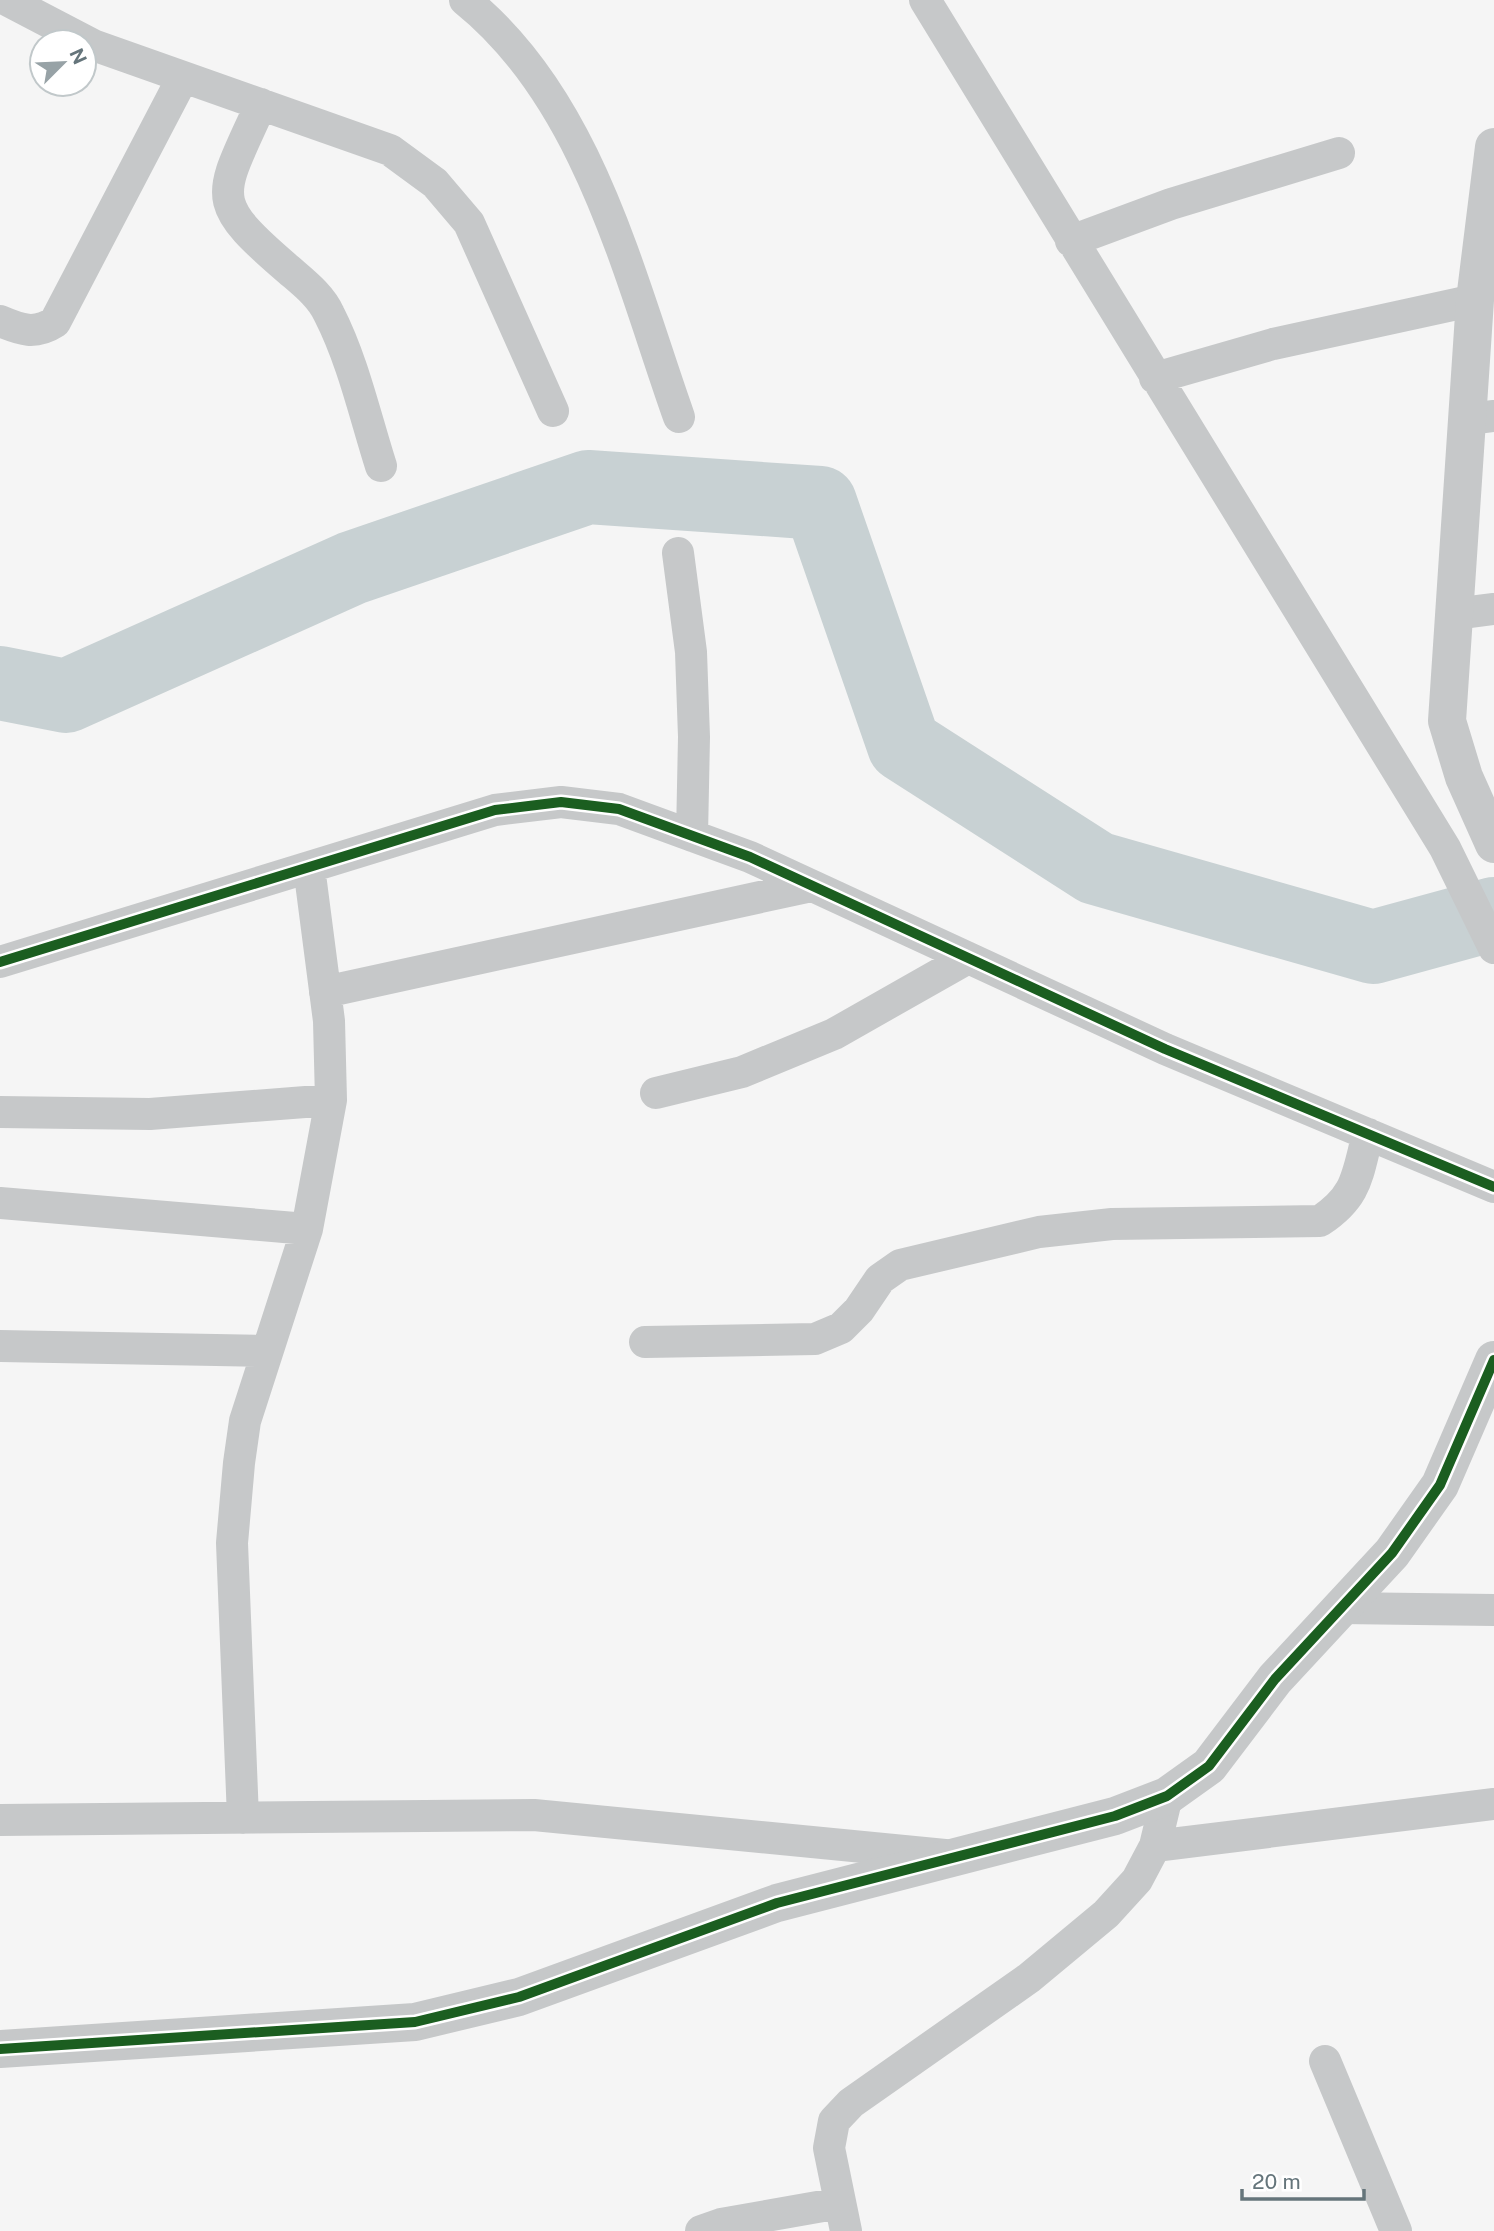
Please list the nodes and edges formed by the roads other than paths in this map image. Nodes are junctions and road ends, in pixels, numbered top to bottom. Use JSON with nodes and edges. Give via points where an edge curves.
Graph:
{"nodes":[{"id":1,"x":8,"y":0,"type":"edge"},
{"id":2,"x":465,"y":0,"type":"edge"},
{"id":3,"x":925,"y":0,"type":"edge"},
{"id":4,"x":183,"y":77,"type":"junction"},
{"id":5,"x":261,"y":104,"type":"junction"},
{"id":6,"x":1494,"y":147,"type":"edge"},
{"id":7,"x":1339,"y":153,"type":"dead end"},
{"id":8,"x":1071,"y":241,"type":"junction"},
{"id":9,"x":1475,"y":300,"type":"junction"},
{"id":10,"x":0,"y":321,"type":"edge"},
{"id":11,"x":1155,"y":378,"type":"junction"},
{"id":12,"x":553,"y":411,"type":"dead end"},
{"id":13,"x":679,"y":416,"type":"dead end"},
{"id":14,"x":1481,"y":418,"type":"edge"},
{"id":15,"x":381,"y":466,"type":"dead end"},
{"id":16,"x":678,"y":553,"type":"dead end"},
{"id":17,"x":1494,"y":609,"type":"edge"},
{"id":18,"x":1454,"y":614,"type":"junction"},
{"id":19,"x":692,"y":836,"type":"junction"},
{"id":20,"x":1494,"y":844,"type":"edge"},
{"id":21,"x":309,"y":867,"type":"junction"},
{"id":22,"x":811,"y":886,"type":"junction"},
{"id":23,"x":1494,"y":948,"type":"edge"},
{"id":24,"x":968,"y":958,"type":"junction"},
{"id":25,"x":0,"y":962,"type":"edge"},
{"id":26,"x":326,"y":992,"type":"junction"},
{"id":27,"x":656,"y":1093,"type":"dead end"},
{"id":28,"x":331,"y":1100,"type":"junction"},
{"id":29,"x":0,"y":1112,"type":"edge"},
{"id":30,"x":1368,"y":1134,"type":"junction"},
{"id":31,"x":1494,"y":1187,"type":"edge"},
{"id":32,"x":0,"y":1203,"type":"edge"},
{"id":33,"x":307,"y":1229,"type":"junction"},
{"id":34,"x":645,"y":1342,"type":"dead end"},
{"id":35,"x":0,"y":1346,"type":"edge"},
{"id":36,"x":267,"y":1351,"type":"junction"},
{"id":37,"x":1494,"y":1360,"type":"edge"},
{"id":38,"x":1341,"y":1608,"type":"junction"},
{"id":39,"x":1494,"y":1610,"type":"edge"},
{"id":40,"x":1167,"y":1796,"type":"junction"},
{"id":41,"x":1494,"y":1804,"type":"edge"},
{"id":42,"x":243,"y":1818,"type":"junction"},
{"id":43,"x":0,"y":1820,"type":"edge"},
{"id":44,"x":1155,"y":1846,"type":"junction"},
{"id":45,"x":956,"y":1856,"type":"junction"},
{"id":46,"x":0,"y":2049,"type":"edge"},
{"id":47,"x":1325,"y":2061,"type":"dead end"},
{"id":48,"x":843,"y":2217,"type":"edge"},
{"id":49,"x":715,"y":2229,"type":"edge"},
{"id":50,"x":1396,"y":2231,"type":"edge"}],
"edges":[{"from":1,"to":4,"type":"street","via":[[93,45]]},
{"from":2,"to":13,"type":"street","via":[[502,33],[532,69],[568,125],[600,195]]},
{"from":3,"to":8,"type":"street"},
{"from":4,"to":5,"type":"street"},
{"from":4,"to":10,"type":"street","via":[[55,322],[41,331],[23,331]]},
{"from":5,"to":12,"type":"street","via":[[390,150],[435,183],[469,223]]},
{"from":5,"to":15,"type":"street","via":[[228,177],[226,195],[231,212],[329,312]]},
{"from":6,"to":9,"type":"street"},
{"from":7,"to":8,"type":"street","via":[[1171,204]]},
{"from":8,"to":11,"type":"street"},
{"from":9,"to":11,"type":"street","via":[[1273,344]]},
{"from":9,"to":14,"type":"street"},
{"from":11,"to":23,"type":"street","via":[[1445,848]]},
{"from":14,"to":18,"type":"street"},
{"from":16,"to":19,"type":"street","via":[[691,652]]},
{"from":17,"to":18,"type":"street"},
{"from":18,"to":20,"type":"street","via":[[1447,721],[1464,777]]},
{"from":19,"to":21,"type":"street","via":[[619,809],[561,802],[495,810]]},
{"from":19,"to":22,"type":"street"},
{"from":21,"to":25,"type":"street"},
{"from":21,"to":26,"type":"street"},
{"from":22,"to":24,"type":"street"},
{"from":22,"to":26,"type":"street"},
{"from":24,"to":27,"type":"street","via":[[834,1034],[742,1072]]},
{"from":24,"to":30,"type":"street","via":[[1165,1049]]},
{"from":26,"to":28,"type":"street"},
{"from":28,"to":29,"type":"street","via":[[150,1114]]},
{"from":28,"to":33,"type":"street"},
{"from":30,"to":31,"type":"street"},
{"from":30,"to":34,"type":"street","via":[[1343,1206],[1320,1221],[1112,1224],[1040,1233],[900,1265],[880,1279],[841,1328],[815,1339]]},
{"from":32,"to":33,"type":"street"},
{"from":33,"to":36,"type":"street"},
{"from":35,"to":36,"type":"street"},
{"from":36,"to":42,"type":"street","via":[[245,1421],[232,1544]]},
{"from":37,"to":38,"type":"street","via":[[1440,1485],[1392,1553]]},
{"from":38,"to":39,"type":"street"},
{"from":38,"to":40,"type":"street","via":[[1275,1679],[1209,1766]]},
{"from":40,"to":44,"type":"street"},
{"from":40,"to":45,"type":"street","via":[[1115,1816]]},
{"from":41,"to":44,"type":"street"},
{"from":42,"to":43,"type":"street"},
{"from":42,"to":45,"type":"street","via":[[534,1815]]},
{"from":44,"to":48,"type":"street","via":[[1137,1880],[1106,1914],[1029,1978],[851,2103],[834,2120],[828,2148]]},
{"from":45,"to":46,"type":"street","via":[[777,1903],[519,1997],[415,2022]]},
{"from":47,"to":50,"type":"street"},
{"from":48,"to":49,"type":"street"}]}
